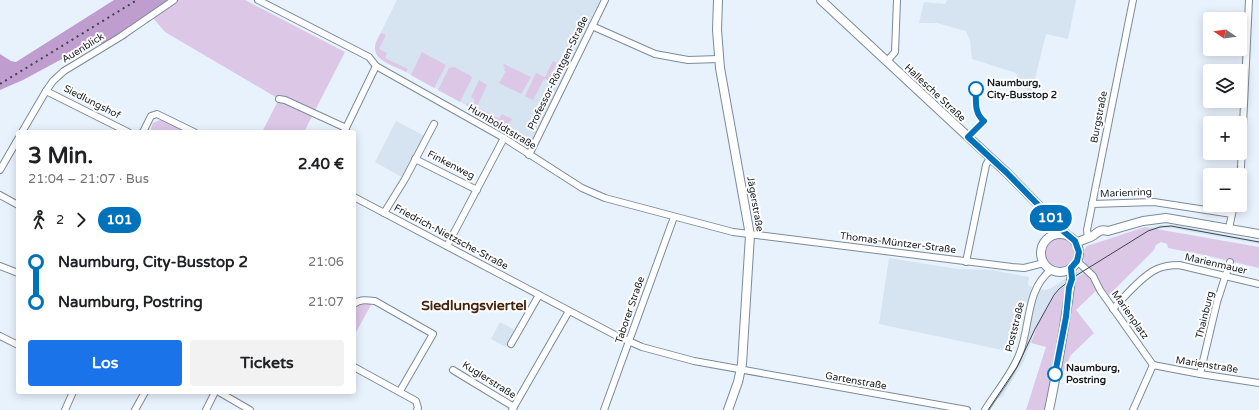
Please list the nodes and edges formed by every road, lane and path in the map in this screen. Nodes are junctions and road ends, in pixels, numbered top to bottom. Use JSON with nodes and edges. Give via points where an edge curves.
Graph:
{"nodes":[{"id":1,"x":174,"y":0,"type":"edge"},
{"id":2,"x":258,"y":0,"type":"edge"},
{"id":3,"x":604,"y":0,"type":"edge"},
{"id":4,"x":718,"y":0,"type":"edge"},
{"id":5,"x":821,"y":0,"type":"edge"},
{"id":6,"x":897,"y":0,"type":"edge"},
{"id":7,"x":1133,"y":0,"type":"edge"},
{"id":8,"x":1249,"y":0,"type":"edge"},
{"id":9,"x":592,"y":26,"type":"junction"},
{"id":10,"x":719,"y":59,"type":"junction"},
{"id":11,"x":887,"y":61,"type":"junction"},
{"id":12,"x":376,"y":66,"type":"junction"},
{"id":13,"x":46,"y":91,"type":"junction"},
{"id":14,"x":280,"y":99,"type":"dead end"},
{"id":15,"x":434,"y":124,"type":"dead end"},
{"id":16,"x":23,"y":130,"type":"edge"},
{"id":17,"x":124,"y":130,"type":"edge"},
{"id":18,"x":144,"y":130,"type":"edge"},
{"id":19,"x":190,"y":130,"type":"edge"},
{"id":20,"x":345,"y":130,"type":"edge"},
{"id":21,"x":504,"y":138,"type":"junction"},
{"id":22,"x":16,"y":142,"type":"edge"},
{"id":23,"x":529,"y":155,"type":"junction"},
{"id":24,"x":990,"y":158,"type":"junction"},
{"id":25,"x":416,"y":159,"type":"junction"},
{"id":26,"x":1241,"y":168,"type":"edge"},
{"id":27,"x":0,"y":170,"type":"edge"},
{"id":28,"x":477,"y":190,"type":"junction"},
{"id":29,"x":0,"y":195,"type":"edge"},
{"id":30,"x":356,"y":198,"type":"edge"},
{"id":31,"x":16,"y":204,"type":"edge"},
{"id":32,"x":1092,"y":204,"type":"junction"},
{"id":33,"x":384,"y":213,"type":"junction"},
{"id":34,"x":1232,"y":214,"type":"joint"},
{"id":35,"x":674,"y":216,"type":"junction"},
{"id":36,"x":1051,"y":218,"type":"junction"},
{"id":37,"x":1229,"y":228,"type":"junction"},
{"id":38,"x":1259,"y":234,"type":"edge"},
{"id":39,"x":750,"y":235,"type":"junction"},
{"id":40,"x":1067,"y":235,"type":"junction"},
{"id":41,"x":1050,"y":236,"type":"junction"},
{"id":42,"x":1091,"y":236,"type":"junction"},
{"id":43,"x":1076,"y":243,"type":"junction"},
{"id":44,"x":447,"y":246,"type":"junction"},
{"id":45,"x":966,"y":262,"type":"junction"},
{"id":46,"x":1230,"y":262,"type":"dead end"},
{"id":47,"x":1044,"y":263,"type":"junction"},
{"id":48,"x":1074,"y":265,"type":"junction"},
{"id":49,"x":0,"y":266,"type":"edge"},
{"id":50,"x":1050,"y":270,"type":"junction"},
{"id":51,"x":16,"y":272,"type":"edge"},
{"id":52,"x":1060,"y":272,"type":"junction"},
{"id":53,"x":1226,"y":276,"type":"junction"},
{"id":54,"x":1259,"y":284,"type":"edge"},
{"id":55,"x":1069,"y":288,"type":"junction"},
{"id":56,"x":539,"y":295,"type":"junction"},
{"id":57,"x":356,"y":302,"type":"edge"},
{"id":58,"x":1113,"y":309,"type":"junction"},
{"id":59,"x":569,"y":311,"type":"junction"},
{"id":60,"x":0,"y":336,"type":"edge"},
{"id":61,"x":629,"y":342,"type":"junction"},
{"id":62,"x":16,"y":344,"type":"edge"},
{"id":63,"x":511,"y":344,"type":"dead end"},
{"id":64,"x":1152,"y":365,"type":"junction"},
{"id":65,"x":356,"y":368,"type":"edge"},
{"id":66,"x":453,"y":370,"type":"dead end"},
{"id":67,"x":741,"y":370,"type":"junction"},
{"id":68,"x":1200,"y":374,"type":"junction"},
{"id":69,"x":1259,"y":383,"type":"edge"},
{"id":70,"x":400,"y":391,"type":"junction"},
{"id":71,"x":72,"y":394,"type":"edge"},
{"id":72,"x":144,"y":394,"type":"edge"},
{"id":73,"x":214,"y":394,"type":"edge"},
{"id":74,"x":222,"y":394,"type":"edge"},
{"id":75,"x":513,"y":408,"type":"edge"},
{"id":76,"x":64,"y":410,"type":"edge"},
{"id":77,"x":135,"y":410,"type":"edge"},
{"id":78,"x":206,"y":410,"type":"edge"},
{"id":79,"x":250,"y":410,"type":"edge"},
{"id":80,"x":418,"y":410,"type":"edge"},
{"id":81,"x":604,"y":410,"type":"edge"},
{"id":82,"x":728,"y":410,"type":"edge"},
{"id":83,"x":966,"y":410,"type":"edge"},
{"id":84,"x":985,"y":410,"type":"edge"},
{"id":85,"x":1049,"y":410,"type":"edge"},
{"id":86,"x":1133,"y":410,"type":"edge"}],
"edges":[{"from":1,"to":13,"type":"street","name":"Auenblick","via":[[64,71]]},
{"from":2,"to":12,"type":"street","name":"Humboldtstraße","via":[[369,57]]},
{"from":3,"to":9,"type":"street","name":"Professor-Röntgen-Straße"},
{"from":4,"to":10,"type":"main road","name":"Jägerstraße"},
{"from":5,"to":11,"type":"main road","name":"Hallesche Straße"},
{"from":6,"to":11,"type":"street","via":[[895,52]]},
{"from":7,"to":32,"type":"street","name":"Burgstraße"},
{"from":8,"to":26,"type":"street"},
{"from":9,"to":10,"type":"street","via":[[655,54],[688,60]]},
{"from":9,"to":23,"type":"street","name":"Professor-Röntgen-Straße"},
{"from":10,"to":39,"type":"main road","name":"Jägerstraße"},
{"from":11,"to":24,"type":"main road","name":"Hallesche Straße"},
{"from":12,"to":20,"type":"street"},
{"from":12,"to":21,"type":"street","name":"Humboldtstraße"},
{"from":13,"to":16,"type":"street","name":"Auenblick"},
{"from":13,"to":17,"type":"street","name":"Siedlungshof"},
{"from":14,"to":20,"type":"street"},
{"from":15,"to":25,"type":"street","name":"Finkenweg"},
{"from":18,"to":19,"type":"street","via":[[152,116],[157,114]]},
{"from":21,"to":23,"type":"street","name":"Humboldtstraße"},
{"from":21,"to":28,"type":"street"},
{"from":22,"to":27,"type":"street"},
{"from":23,"to":35,"type":"street","name":"Humboldtstraße","via":[[597,196]]},
{"from":24,"to":36,"type":"main road","name":"Hallesche Straße"},
{"from":24,"to":45,"type":"street","via":[[986,166]]},
{"from":25,"to":28,"type":"street","name":"Finkenweg"},
{"from":25,"to":33,"type":"street","name":"Finkenweg"},
{"from":28,"to":44,"type":"street"},
{"from":29,"to":31,"type":"street"},
{"from":30,"to":33,"type":"street","name":"Friedrich-Nietzsche-Straße"},
{"from":32,"to":34,"type":"street","name":"Marienring","via":[[1154,202]]},
{"from":32,"to":42,"type":"street","name":"Burgstraße","via":[[1087,230]]},
{"from":33,"to":44,"type":"street","name":"Friedrich-Nietzsche-Straße"},
{"from":34,"to":37,"type":"street"},
{"from":35,"to":39,"type":"street","name":"Humboldtstraße"},
{"from":35,"to":61,"type":"street","name":"Taborer Straße"},
{"from":36,"to":40,"type":"main road","name":"Hallesche Straße"},
{"from":36,"to":41,"type":"main road"},
{"from":37,"to":38,"type":"main road"},
{"from":37,"to":42,"type":"main road","via":[[1159,218],[1143,220],[1108,231],[1103,230]]},
{"from":39,"to":45,"type":"street","name":"Thomas-Müntzer-Straße"},
{"from":39,"to":67,"type":"main road","name":"Jägerstraße"},
{"from":40,"to":41,"type":"main road"},
{"from":40,"to":43,"type":"main road"},
{"from":41,"to":47,"type":"main road","via":[[1041,250]]},
{"from":42,"to":43,"type":"main road"},
{"from":43,"to":48,"type":"main road","via":[[1079,252]]},
{"from":44,"to":56,"type":"street","name":"Friedrich-Nietzsche-Straße"},
{"from":45,"to":47,"type":"street","name":"Thomas-Müntzer-Straße","via":[[1019,268]]},
{"from":46,"to":53,"type":"street","name":"Thainburg"},
{"from":47,"to":50,"type":"main road"},
{"from":48,"to":52,"type":"main road"},
{"from":48,"to":55,"type":"main road"},
{"from":48,"to":58,"type":"street","name":"Marienplatz","via":[[1092,274]]},
{"from":49,"to":51,"type":"street"},
{"from":50,"to":52,"type":"main road"},
{"from":50,"to":84,"type":"street","name":"Poststraße","via":[[1035,290],[1019,356]]},
{"from":52,"to":55,"type":"main road","via":[[1065,276]]},
{"from":53,"to":54,"type":"street","name":"Marienmauer"},
{"from":53,"to":58,"type":"street","name":"Marienmauer","via":[[1179,265],[1158,268]]},
{"from":53,"to":68,"type":"street","name":"Thainburg","via":[[1217,302]]},
{"from":55,"to":85,"type":"main road"},
{"from":56,"to":59,"type":"street","name":"Friedrich-Nietzsche-Straße"},
{"from":56,"to":63,"type":"street"},
{"from":57,"to":70,"type":"street","via":[[375,301],[433,334]]},
{"from":58,"to":64,"type":"street","name":"Marienplatz"},
{"from":59,"to":61,"type":"street","name":"Friedrich-Nietzsche-Straße"},
{"from":59,"to":75,"type":"street"},
{"from":60,"to":62,"type":"street"},
{"from":61,"to":67,"type":"street","name":"Friedrich-Nietzsche-Straße","via":[[694,362]]},
{"from":61,"to":81,"type":"street","name":"Taborer Straße"},
{"from":64,"to":68,"type":"street","name":"Marienstraße"},
{"from":64,"to":86,"type":"street"},
{"from":65,"to":70,"type":"street"},
{"from":66,"to":75,"type":"street","name":"Kuglerstraße"},
{"from":67,"to":82,"type":"main road","name":"Jägerstraße"},
{"from":67,"to":83,"type":"street","name":"Gartenstraße"},
{"from":68,"to":69,"type":"street","name":"Marienstraße"},
{"from":70,"to":80,"type":"street","via":[[416,401]]},
{"from":71,"to":76,"type":"street"},
{"from":72,"to":77,"type":"street"},
{"from":73,"to":78,"type":"street"},
{"from":74,"to":79,"type":"street"}]}
